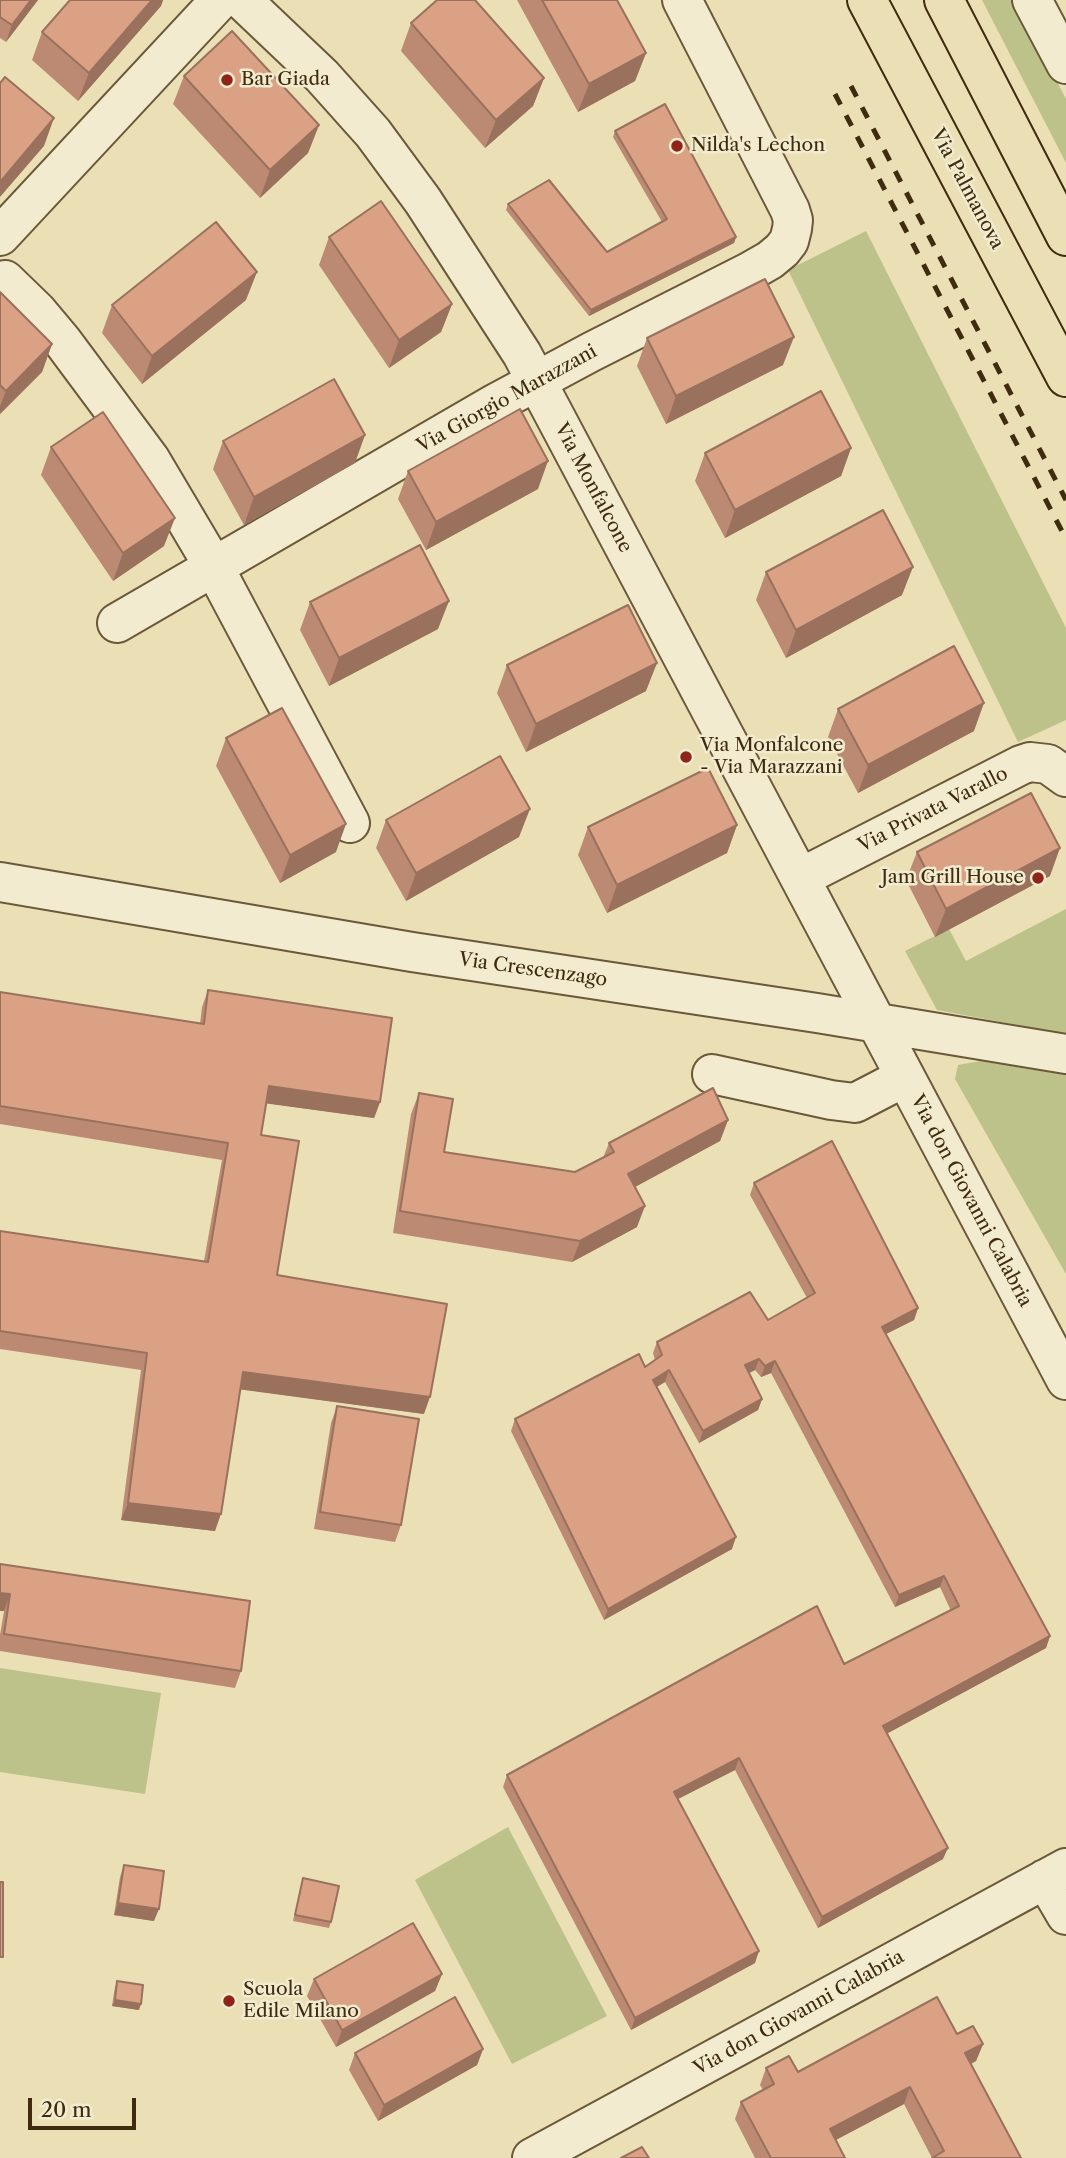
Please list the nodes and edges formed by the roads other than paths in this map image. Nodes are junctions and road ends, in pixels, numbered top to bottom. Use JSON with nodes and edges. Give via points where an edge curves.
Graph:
{"nodes":[{"id":1,"x":220,"y":0,"type":"edge"},
{"id":2,"x":242,"y":0,"type":"edge"},
{"id":3,"x":682,"y":0,"type":"edge"},
{"id":4,"x":867,"y":0,"type":"edge"},
{"id":5,"x":944,"y":0,"type":"edge"},
{"id":6,"x":1032,"y":0,"type":"edge"},
{"id":7,"x":1066,"y":64,"type":"edge"},
{"id":8,"x":0,"y":236,"type":"edge"},
{"id":9,"x":1066,"y":236,"type":"edge"},
{"id":10,"x":5,"y":280,"type":"dead end"},
{"id":11,"x":1066,"y":377,"type":"edge"},
{"id":12,"x":537,"y":382,"type":"junction"},
{"id":13,"x":214,"y":567,"type":"junction"},
{"id":14,"x":117,"y":623,"type":"dead end"},
{"id":15,"x":1066,"y":777,"type":"edge"},
{"id":16,"x":351,"y":823,"type":"dead end"},
{"id":17,"x":800,"y":878,"type":"junction"},
{"id":18,"x":0,"y":882,"type":"edge"},
{"id":19,"x":877,"y":1023,"type":"junction"},
{"id":20,"x":1066,"y":1054,"type":"edge"},
{"id":21,"x":712,"y":1073,"type":"dead end"},
{"id":22,"x":905,"y":1077,"type":"junction"},
{"id":23,"x":1066,"y":1380,"type":"edge"},
{"id":24,"x":1055,"y":1873,"type":"edge"},
{"id":25,"x":1066,"y":1915,"type":"edge"},
{"id":26,"x":532,"y":2158,"type":"edge"}],
"edges":[{"from":1,"to":8,"type":"street"},
{"from":2,"to":12,"type":"street","name":"Via Monfalcone","via":[[336,90],[381,143],[503,323]]},
{"from":3,"to":12,"type":"street","name":"Via Giorgio Marazzani","via":[[790,211],[789,241],[770,260]]},
{"from":4,"to":11,"type":"highway","name":"Via Palmanova"},
{"from":5,"to":9,"type":"highway"},
{"from":6,"to":7,"type":"street"},
{"from":10,"to":13,"type":"street","via":[[37,311],[120,415]]},
{"from":12,"to":13,"type":"street","name":"Via Giorgio Marazzani"},
{"from":12,"to":17,"type":"street","name":"Via Monfalcone"},
{"from":13,"to":14,"type":"street","name":"Via Giorgio Marazzani"},
{"from":13,"to":16,"type":"street"},
{"from":15,"to":17,"type":"street","name":"Via Privata Varallo","via":[[1048,764],[1021,765]]},
{"from":17,"to":19,"type":"street","name":"Via Monfalcone"},
{"from":18,"to":19,"type":"street","name":"Via Crescenzago","via":[[412,952]]},
{"from":19,"to":20,"type":"street","name":"Via Crescenzago"},
{"from":19,"to":22,"type":"street","name":"Via don Giovanni Calabria"},
{"from":21,"to":22,"type":"street","via":[[855,1104]]},
{"from":22,"to":23,"type":"street","name":"Via don Giovanni Calabria"},
{"from":24,"to":25,"type":"street"},
{"from":24,"to":26,"type":"street","name":"Via don Giovanni Calabria"}]}
